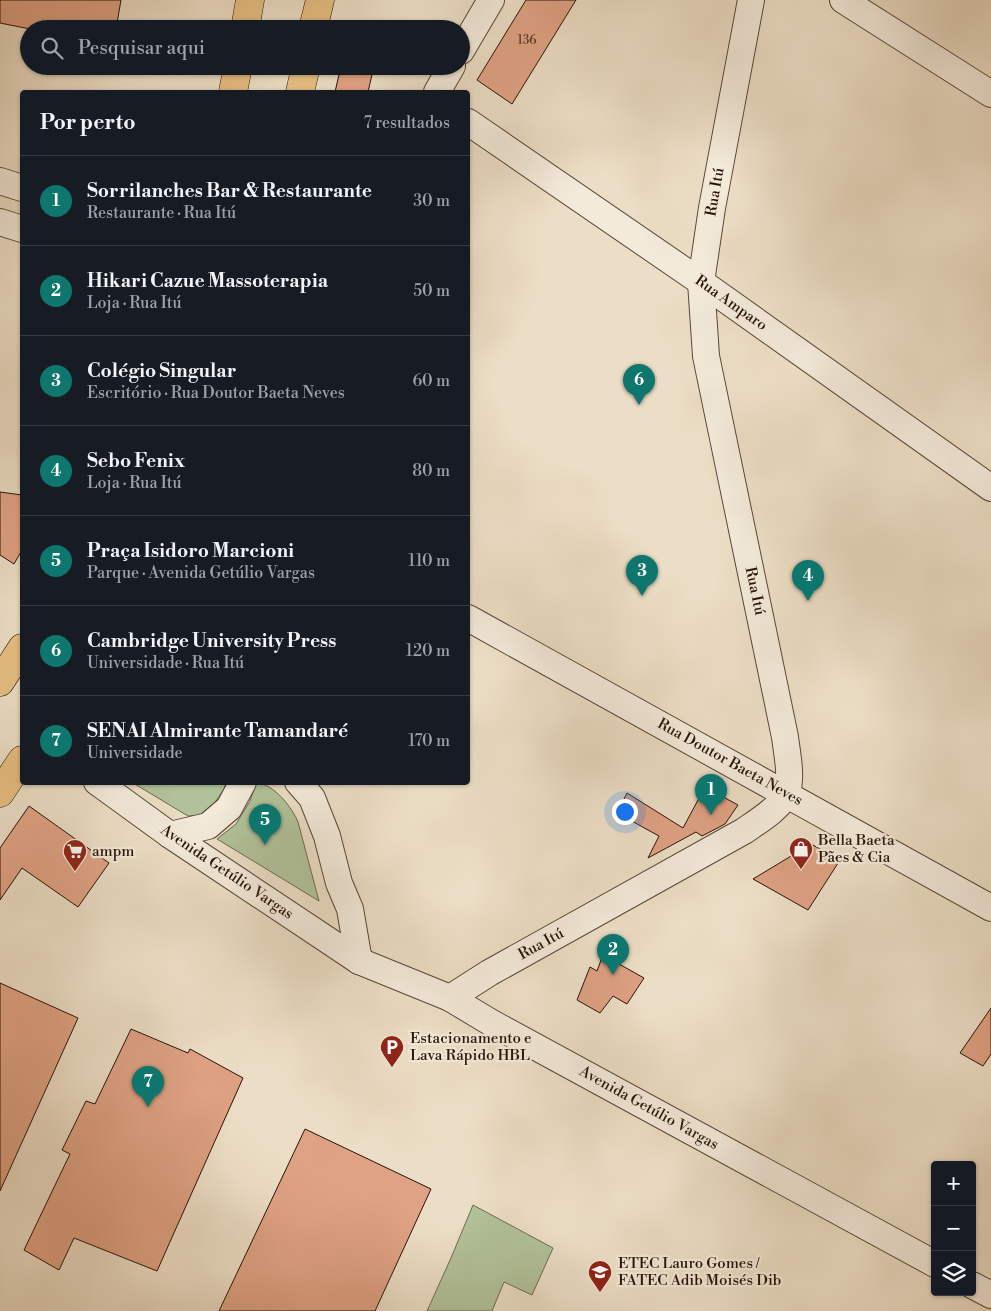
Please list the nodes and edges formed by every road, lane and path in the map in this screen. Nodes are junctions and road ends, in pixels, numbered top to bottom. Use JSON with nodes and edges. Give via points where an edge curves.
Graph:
{"nodes":[{"id":1,"x":250,"y":0,"type":"edge"},
{"id":2,"x":320,"y":0,"type":"edge"},
{"id":3,"x":491,"y":0,"type":"edge"},
{"id":4,"x":751,"y":0,"type":"edge"},
{"id":5,"x":843,"y":0,"type":"edge"},
{"id":6,"x":246,"y":20,"type":"edge"},
{"id":7,"x":316,"y":20,"type":"edge"},
{"id":8,"x":470,"y":36,"type":"edge"},
{"id":9,"x":236,"y":75,"type":"edge"},
{"id":10,"x":304,"y":75,"type":"edge"},
{"id":11,"x":447,"y":75,"type":"edge"},
{"id":12,"x":233,"y":90,"type":"edge"},
{"id":13,"x":300,"y":90,"type":"edge"},
{"id":14,"x":438,"y":90,"type":"edge"},
{"id":15,"x":991,"y":94,"type":"edge"},
{"id":16,"x":470,"y":123,"type":"edge"},
{"id":17,"x":0,"y":181,"type":"edge"},
{"id":18,"x":20,"y":187,"type":"edge"},
{"id":19,"x":0,"y":222,"type":"edge"},
{"id":20,"x":20,"y":228,"type":"edge"},
{"id":21,"x":702,"y":282,"type":"junction"},
{"id":22,"x":991,"y":488,"type":"edge"},
{"id":23,"x":470,"y":619,"type":"edge"},
{"id":24,"x":20,"y":651,"type":"edge"},
{"id":25,"x":0,"y":682,"type":"edge"},
{"id":26,"x":20,"y":763,"type":"edge"},
{"id":27,"x":101,"y":785,"type":"edge"},
{"id":28,"x":241,"y":785,"type":"edge"},
{"id":29,"x":301,"y":785,"type":"edge"},
{"id":30,"x":0,"y":793,"type":"edge"},
{"id":31,"x":786,"y":793,"type":"junction"},
{"id":32,"x":170,"y":835,"type":"junction"},
{"id":33,"x":991,"y":908,"type":"edge"},
{"id":34,"x":359,"y":961,"type":"junction"},
{"id":35,"x":450,"y":998,"type":"junction"},
{"id":36,"x":931,"y":1262,"type":"edge"},
{"id":37,"x":976,"y":1287,"type":"edge"},
{"id":38,"x":991,"y":1295,"type":"edge"}],
"edges":[{"from":1,"to":6,"type":"main road"},
{"from":2,"to":7,"type":"main road"},
{"from":3,"to":8,"type":"street"},
{"from":4,"to":21,"type":"street","name":"Rua Itú","via":[[712,208]]},
{"from":5,"to":15,"type":"street"},
{"from":9,"to":12,"type":"main road"},
{"from":10,"to":13,"type":"main road"},
{"from":11,"to":14,"type":"street"},
{"from":16,"to":21,"type":"street","name":"Rua Amparo"},
{"from":17,"to":18,"type":"street"},
{"from":19,"to":20,"type":"street"},
{"from":21,"to":22,"type":"street","name":"Rua Amparo"},
{"from":21,"to":31,"type":"street","name":"Rua Itú","via":[[706,356],[785,736]]},
{"from":23,"to":31,"type":"street","name":"Rua Doutor Baeta Neves"},
{"from":24,"to":25,"type":"main road"},
{"from":26,"to":30,"type":"main road"},
{"from":27,"to":32,"type":"street","name":"Avenida Getúlio Vargas"},
{"from":28,"to":32,"type":"street","via":[[229,808],[208,826]]},
{"from":29,"to":34,"type":"street","via":[[312,798],[327,836],[350,909]]},
{"from":31,"to":33,"type":"street","name":"Rua Doutor Baeta Neves"},
{"from":31,"to":35,"type":"street","name":"Rua Itú","via":[[780,803],[744,831]]},
{"from":32,"to":34,"type":"street","name":"Avenida Getúlio Vargas"},
{"from":34,"to":35,"type":"street","name":"Avenida Getúlio Vargas"},
{"from":35,"to":36,"type":"street","name":"Avenida Getúlio Vargas"},
{"from":37,"to":38,"type":"street"}]}
